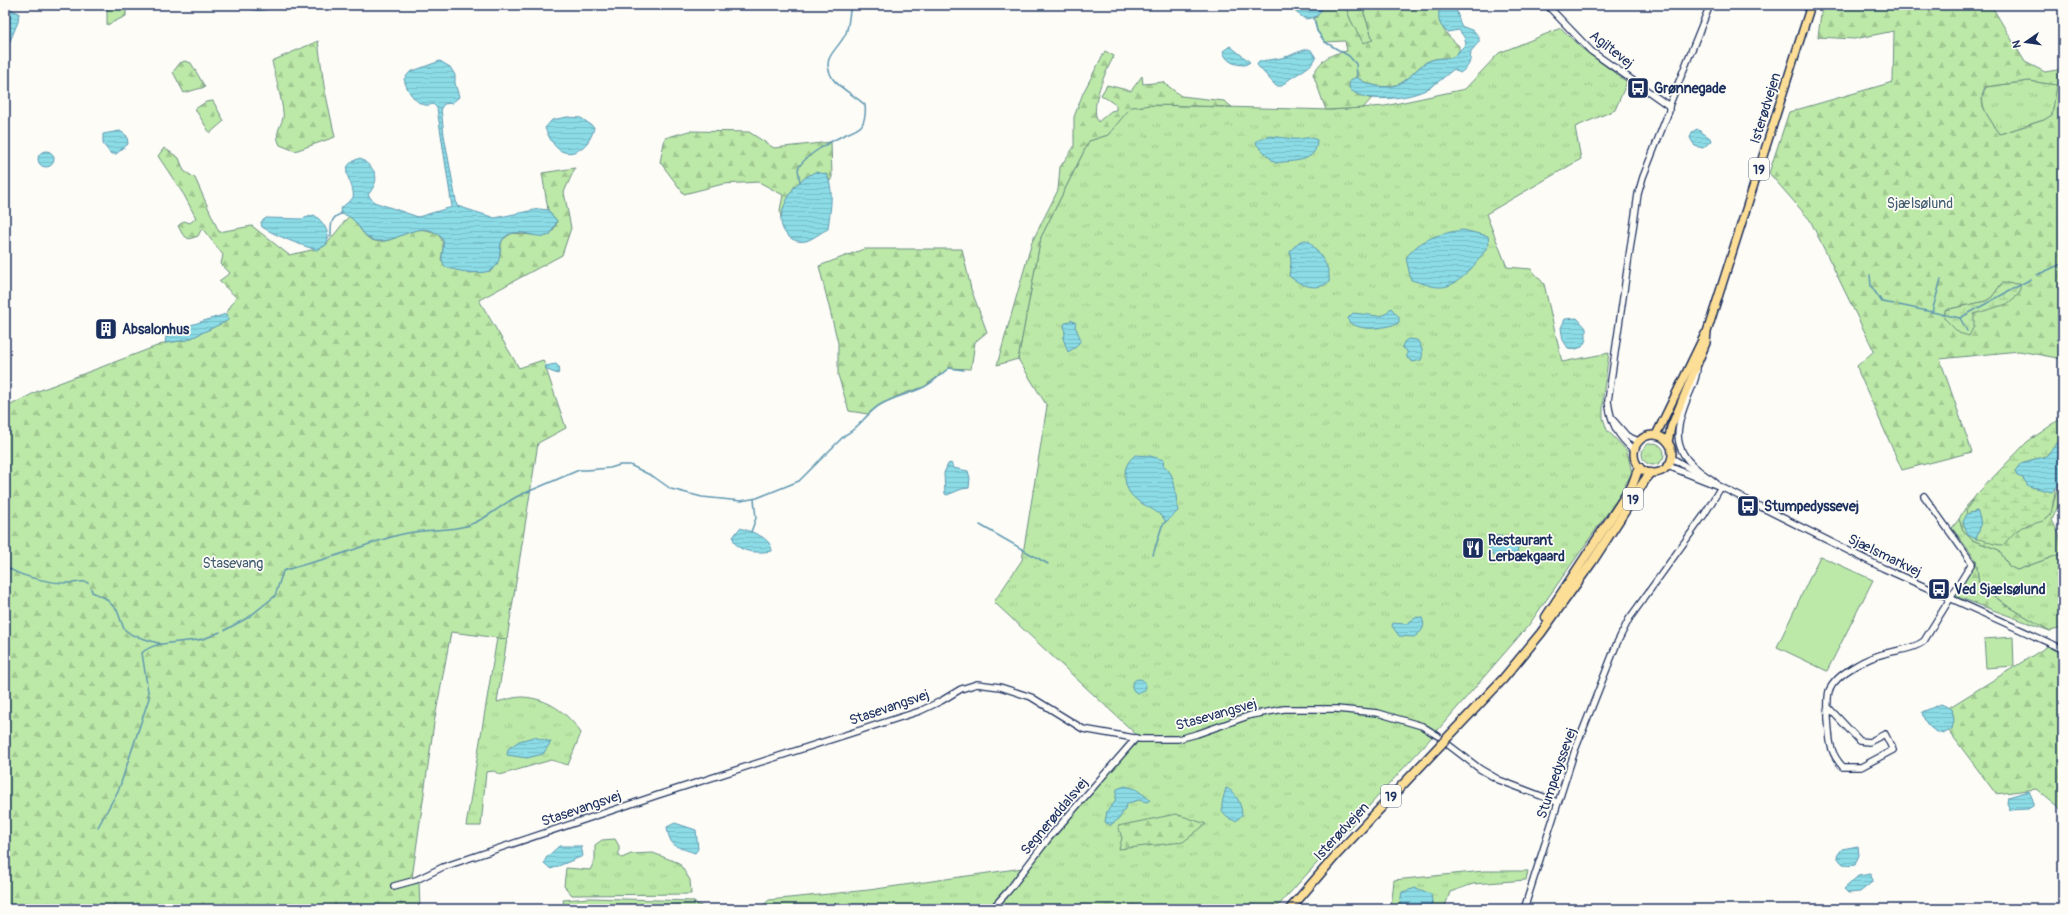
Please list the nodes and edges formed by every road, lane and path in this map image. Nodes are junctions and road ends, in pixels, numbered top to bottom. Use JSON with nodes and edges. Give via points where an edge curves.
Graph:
{"nodes":[{"id":1,"x":1547,"y":5,"type":"edge"},
{"id":2,"x":1710,"y":5,"type":"edge"},
{"id":3,"x":1811,"y":5,"type":"edge"},
{"id":4,"x":1669,"y":106,"type":"junction"},
{"id":5,"x":1706,"y":332,"type":"junction"},
{"id":6,"x":1697,"y":368,"type":"junction"},
{"id":7,"x":1609,"y":410,"type":"junction"},
{"id":8,"x":1656,"y":435,"type":"junction"},
{"id":9,"x":1638,"y":441,"type":"junction"},
{"id":10,"x":1668,"y":442,"type":"junction"},
{"id":11,"x":1634,"y":450,"type":"junction"},
{"id":12,"x":1672,"y":458,"type":"junction"},
{"id":13,"x":1668,"y":466,"type":"junction"},
{"id":14,"x":1639,"y":467,"type":"junction"},
{"id":15,"x":1652,"y":473,"type":"junction"},
{"id":16,"x":1718,"y":485,"type":"junction"},
{"id":17,"x":1924,"y":496,"type":"dead end"},
{"id":18,"x":1950,"y":599,"type":"junction"},
{"id":19,"x":2063,"y":649,"type":"edge"},
{"id":20,"x":1495,"y":685,"type":"junction"},
{"id":21,"x":1828,"y":707,"type":"junction"},
{"id":22,"x":1438,"y":736,"type":"dead end"},
{"id":23,"x":1136,"y":738,"type":"junction"},
{"id":24,"x":1450,"y":746,"type":"dead end"},
{"id":25,"x":1557,"y":802,"type":"junction"},
{"id":26,"x":394,"y":886,"type":"dead end"},
{"id":27,"x":992,"y":909,"type":"edge"},
{"id":28,"x":1290,"y":909,"type":"edge"},
{"id":29,"x":1524,"y":909,"type":"edge"}],
"edges":[{"from":1,"to":4,"type":"street","name":"Agiltevej","via":[[1592,51]]},
{"from":2,"to":4,"type":"street"},
{"from":3,"to":5,"type":"main road","name":"Isterødvejen","number":"19"},
{"from":4,"to":7,"type":"street","via":[[1638,194],[1609,389]]},
{"from":5,"to":6,"type":"main road","name":"Isterødvejen","number":"19","via":[[1706,343]]},
{"from":5,"to":8,"type":"main road","name":"Isterødvejen","number":"19"},
{"from":6,"to":10,"type":"main road","name":"Isterødvejen","number":"19","via":[[1671,427]]},
{"from":6,"to":16,"type":"street","name":"Sjælsmarkvej","via":[[1697,376],[1677,429],[1678,436],[1687,459]]},
{"from":7,"to":9,"type":"street","via":[[1621,430]]},
{"from":7,"to":11,"type":"street","via":[[1617,433]]},
{"from":8,"to":9,"type":"main road"},
{"from":8,"to":10,"type":"main road"},
{"from":9,"to":11,"type":"main road"},
{"from":10,"to":12,"type":"main road","number":"19"},
{"from":11,"to":14,"type":"main road","number":"19","via":[[1635,461]]},
{"from":12,"to":13,"type":"main road"},
{"from":12,"to":16,"type":"street","name":"Sjælsmarkvej"},
{"from":13,"to":15,"type":"main road","number":"19","via":[[1662,471]]},
{"from":13,"to":16,"type":"street","name":"Sjælsmarkvej"},
{"from":14,"to":15,"type":"main road","number":"19"},
{"from":14,"to":20,"type":"highway","name":"Isterødvejen","number":"19","via":[[1632,486],[1566,589]]},
{"from":15,"to":20,"type":"highway","name":"Isterødvejen","number":"19","via":[[1565,601],[1503,679]]},
{"from":16,"to":18,"type":"street","name":"Sjælsmarkvej"},
{"from":16,"to":25,"type":"street","name":"Stumpedyssevej","via":[[1704,515],[1629,619],[1617,643]]},
{"from":17,"to":18,"type":"street","via":[[1972,563]]},
{"from":18,"to":19,"type":"street","name":"Sjælsmarkvej"},
{"from":18,"to":21,"type":"street","via":[[1928,637],[1920,645],[1867,659],[1838,677],[1829,691]]},
{"from":20,"to":28,"type":"highway","name":"Isterødvejen","number":"19","via":[[1338,853]]},
{"from":21,"to":21,"type":"street","via":[[1830,745],[1834,758],[1843,767],[1861,767],[1893,750],[1885,734],[1869,742],[1860,741]]},
{"from":22,"to":23,"type":"street","name":"Stasevangsvej","via":[[1422,726],[1378,713],[1336,709],[1291,709],[1251,715],[1178,739]]},
{"from":23,"to":26,"type":"street","name":"Stasevangsvej","via":[[1083,730],[1031,696],[1000,687],[977,684],[960,689],[920,711],[658,795],[442,867],[416,880]]},
{"from":23,"to":27,"type":"street","name":"Segnerøddalsvej","via":[[1048,839]]},
{"from":24,"to":25,"type":"street","via":[[1499,780]]},
{"from":25,"to":29,"type":"street","name":"Stumpedyssevej"}]}
